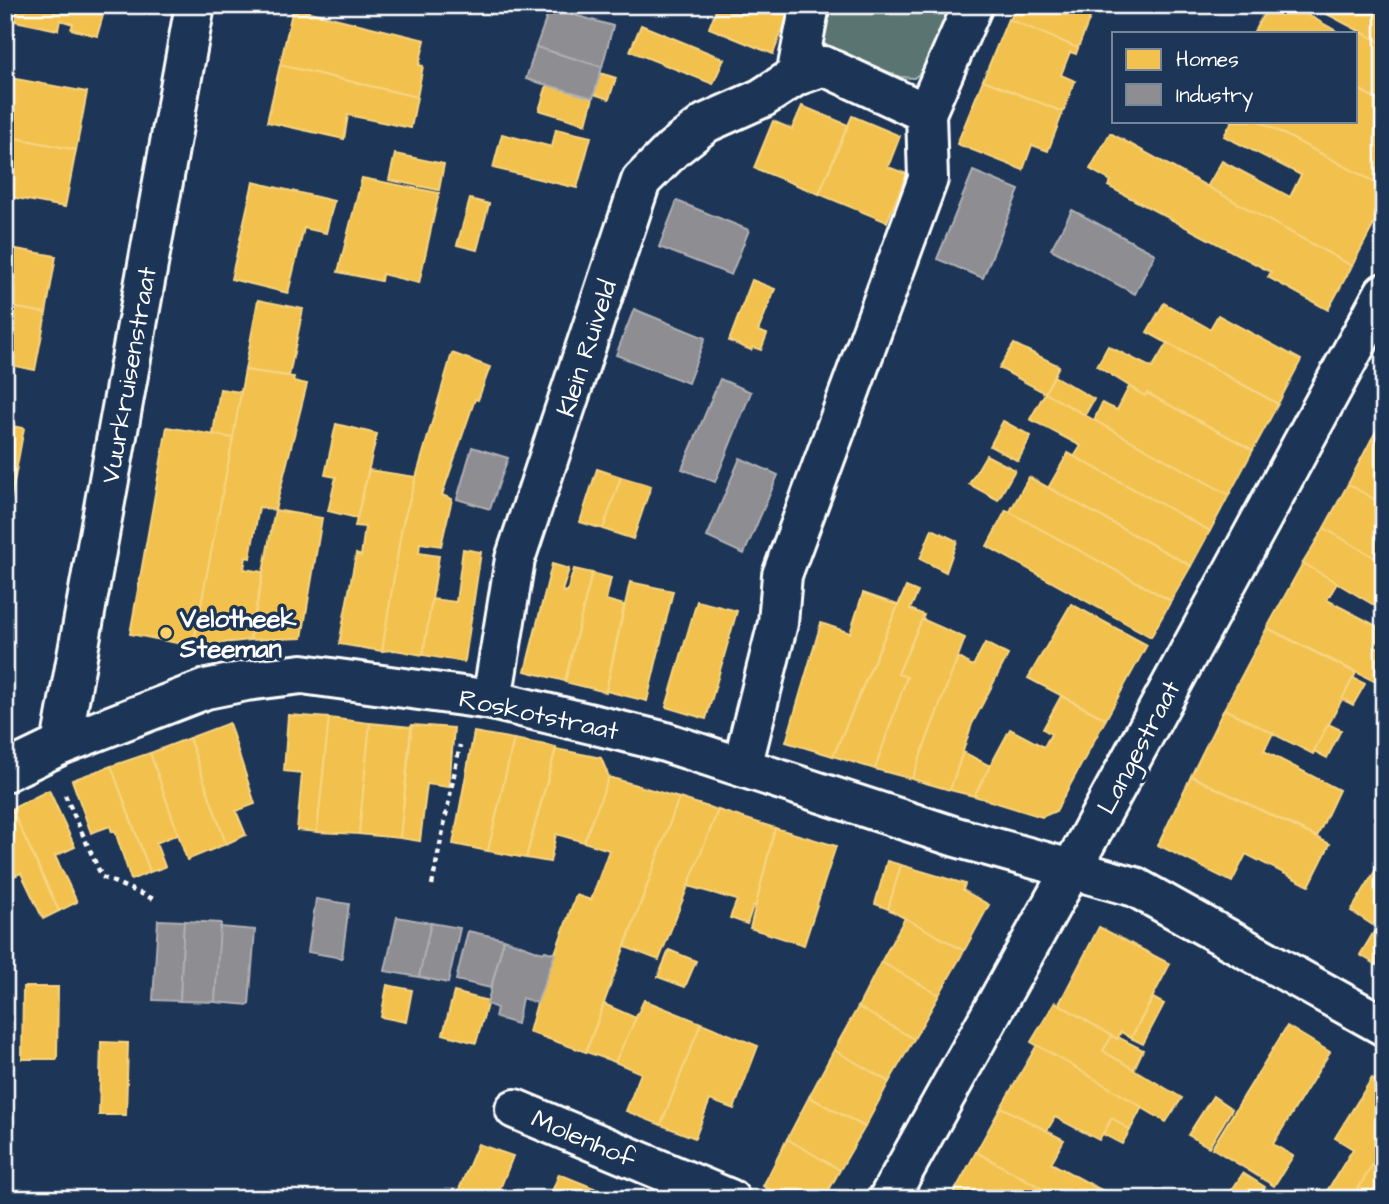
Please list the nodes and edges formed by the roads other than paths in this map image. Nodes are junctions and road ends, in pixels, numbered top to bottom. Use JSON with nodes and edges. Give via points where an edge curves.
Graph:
{"nodes":[{"id":1,"x":195,"y":5,"type":"edge"},
{"id":2,"x":810,"y":5,"type":"edge"},
{"id":3,"x":973,"y":5,"type":"edge"},
{"id":4,"x":796,"y":76,"type":"junction"},
{"id":5,"x":926,"y":113,"type":"junction"},
{"id":6,"x":1384,"y":293,"type":"edge"},
{"id":7,"x":478,"y":698,"type":"junction"},
{"id":8,"x":53,"y":749,"type":"junction"},
{"id":9,"x":742,"y":766,"type":"junction"},
{"id":10,"x":5,"y":772,"type":"edge"},
{"id":11,"x":1072,"y":868,"type":"junction"},
{"id":12,"x":1384,"y":1026,"type":"edge"},
{"id":13,"x":515,"y":1109,"type":"dead end"},
{"id":14,"x":730,"y":1199,"type":"edge"},
{"id":15,"x":888,"y":1199,"type":"edge"}],
"edges":[{"from":1,"to":8,"type":"street","name":"Vuurkruisenstraat"},
{"from":2,"to":4,"type":"street"},
{"from":3,"to":5,"type":"street"},
{"from":4,"to":5,"type":"street","name":"Klein Ruiveld","via":[[824,66]]},
{"from":4,"to":7,"type":"street","name":"Klein Ruiveld","via":[[762,98],[706,123],[641,181],[515,559]]},
{"from":5,"to":9,"type":"street","via":[[928,179],[782,575],[778,623]]},
{"from":6,"to":11,"type":"street","name":"Langestraat"},
{"from":7,"to":8,"type":"street","name":"Roskotstraat","via":[[302,674],[206,689]]},
{"from":7,"to":9,"type":"street","name":"Roskotstraat","via":[[662,741]]},
{"from":8,"to":10,"type":"street","name":"Roskotstraat"},
{"from":9,"to":11,"type":"street","name":"Roskotstraat","via":[[956,837]]},
{"from":11,"to":12,"type":"street","name":"Roskotstraat","via":[[1135,887]]},
{"from":11,"to":15,"type":"street","name":"Langestraat"},
{"from":13,"to":14,"type":"street","name":"Molenhof"}]}
